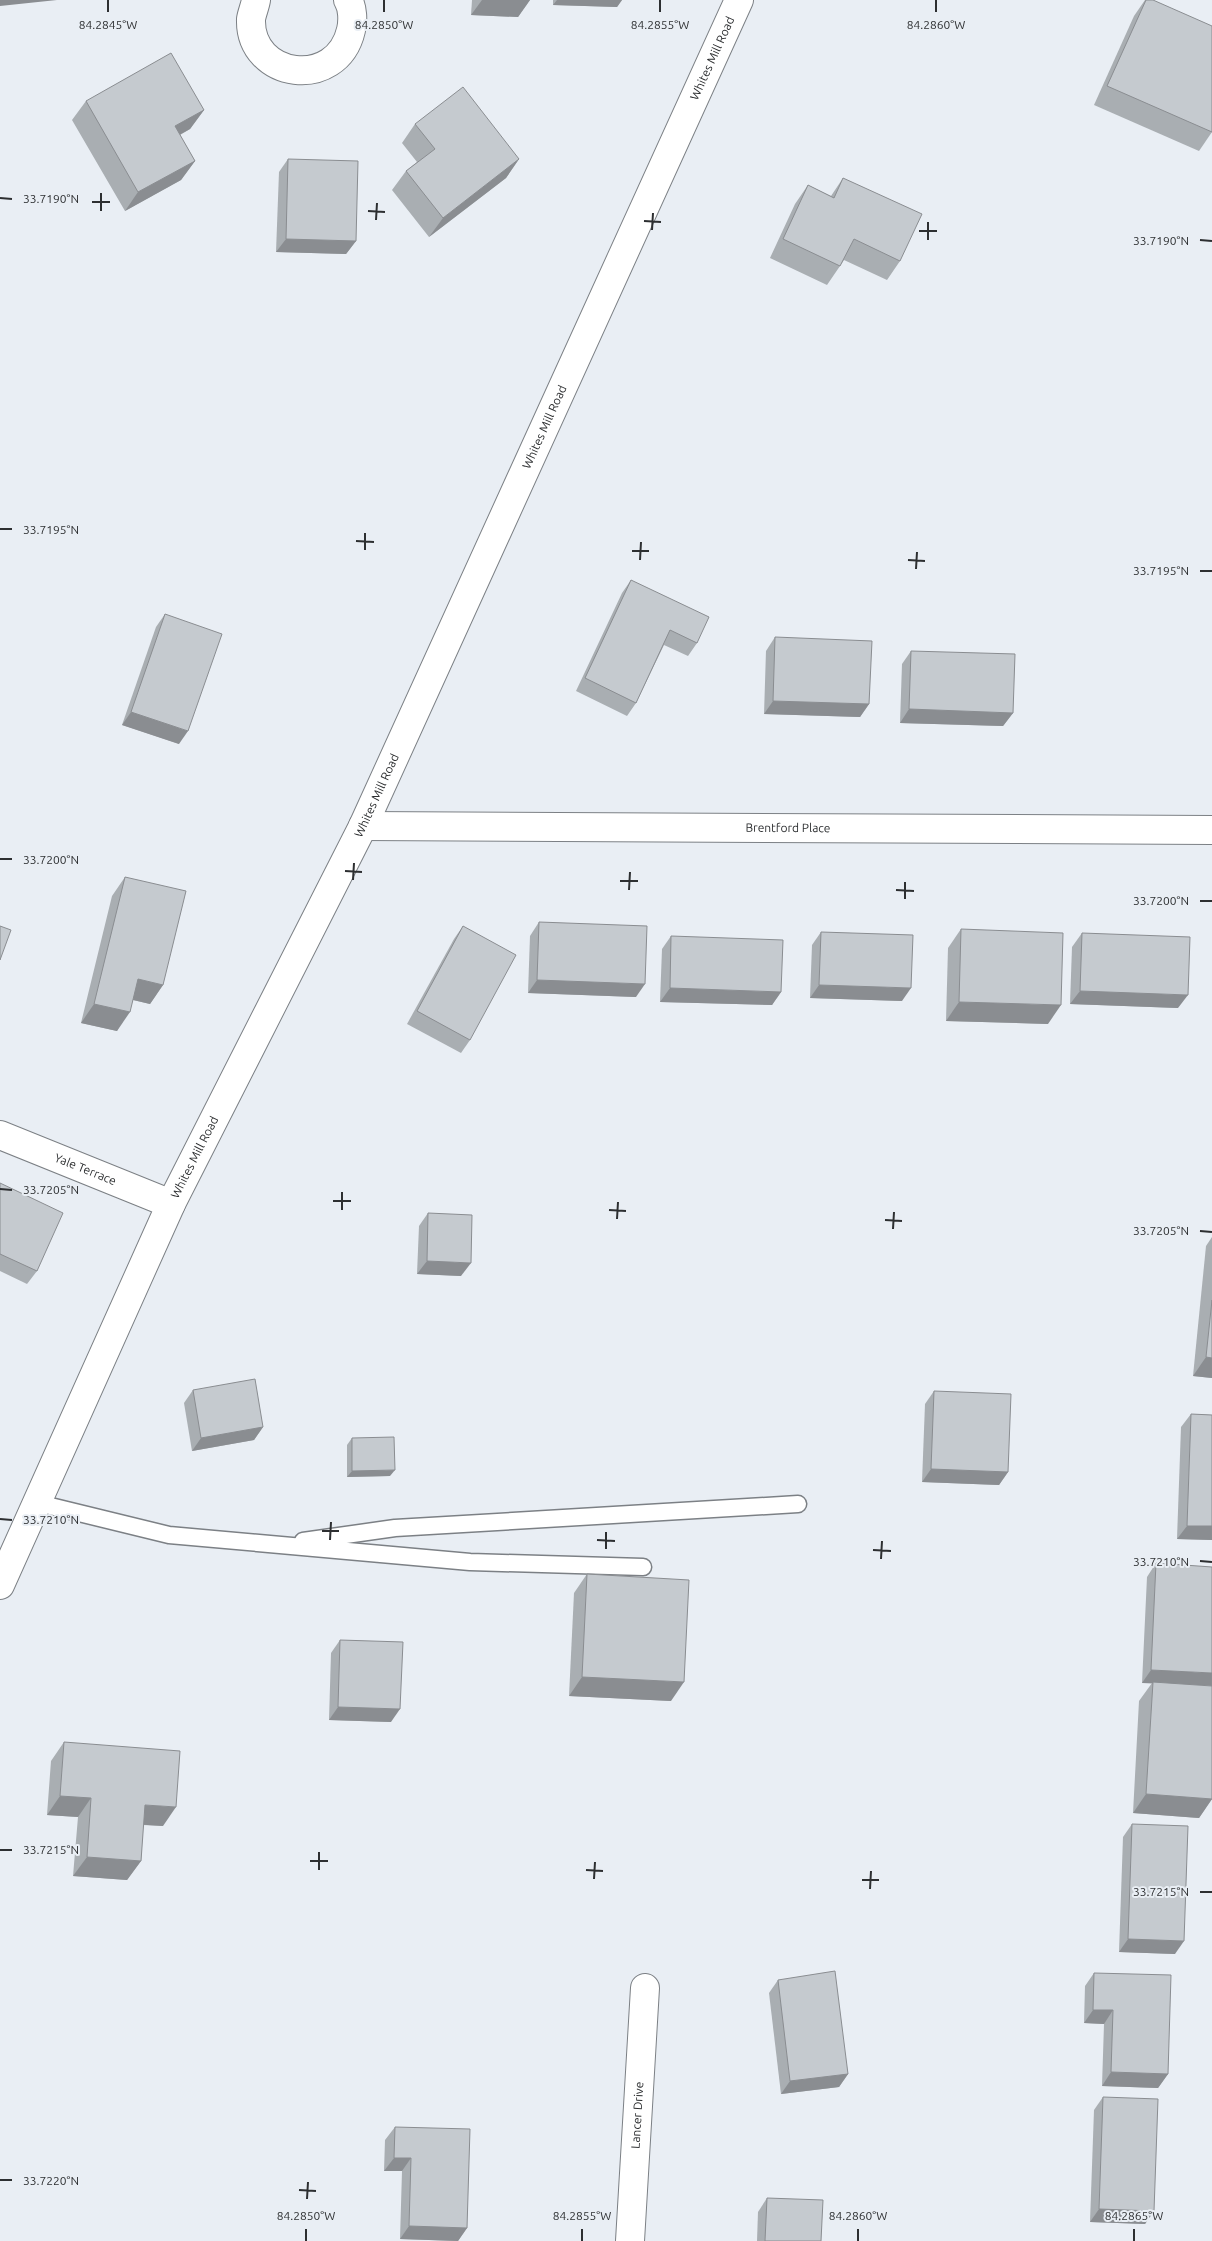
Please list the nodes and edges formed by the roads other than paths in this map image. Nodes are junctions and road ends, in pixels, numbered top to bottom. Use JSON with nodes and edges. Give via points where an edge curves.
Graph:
{"nodes":[{"id":1,"x":256,"y":0,"type":"edge"},
{"id":2,"x":348,"y":0,"type":"edge"},
{"id":3,"x":739,"y":0,"type":"edge"},
{"id":4,"x":363,"y":826,"type":"junction"},
{"id":5,"x":1212,"y":830,"type":"edge"},
{"id":6,"x":0,"y":1135,"type":"edge"},
{"id":7,"x":172,"y":1204,"type":"junction"},
{"id":8,"x":38,"y":1503,"type":"junction"},
{"id":9,"x":798,"y":1504,"type":"dead end"},
{"id":10,"x":273,"y":1545,"type":"junction"},
{"id":11,"x":643,"y":1567,"type":"dead end"},
{"id":12,"x":0,"y":1585,"type":"edge"},
{"id":13,"x":645,"y":1988,"type":"dead end"},
{"id":14,"x":630,"y":2241,"type":"edge"}],
"edges":[{"from":1,"to":2,"type":"street","via":[[252,19],[260,47],[281,67],[300,72],[320,68],[337,58],[348,42],[353,23]]},
{"from":3,"to":4,"type":"street","name":"Whites Mill Road"},
{"from":4,"to":5,"type":"street","name":"Brentford Place"},
{"from":4,"to":7,"type":"street","name":"Whites Mill Road"},
{"from":6,"to":7,"type":"street","name":"Yale Terrace"},
{"from":7,"to":8,"type":"street","name":"Whites Mill Road"},
{"from":8,"to":10,"type":"lane","via":[[169,1535]]},
{"from":8,"to":12,"type":"street","name":"Whites Mill Road"},
{"from":9,"to":10,"type":"lane","via":[[395,1528]]},
{"from":10,"to":11,"type":"lane","via":[[470,1562]]},
{"from":13,"to":14,"type":"street","name":"Lancer Drive"}]}
